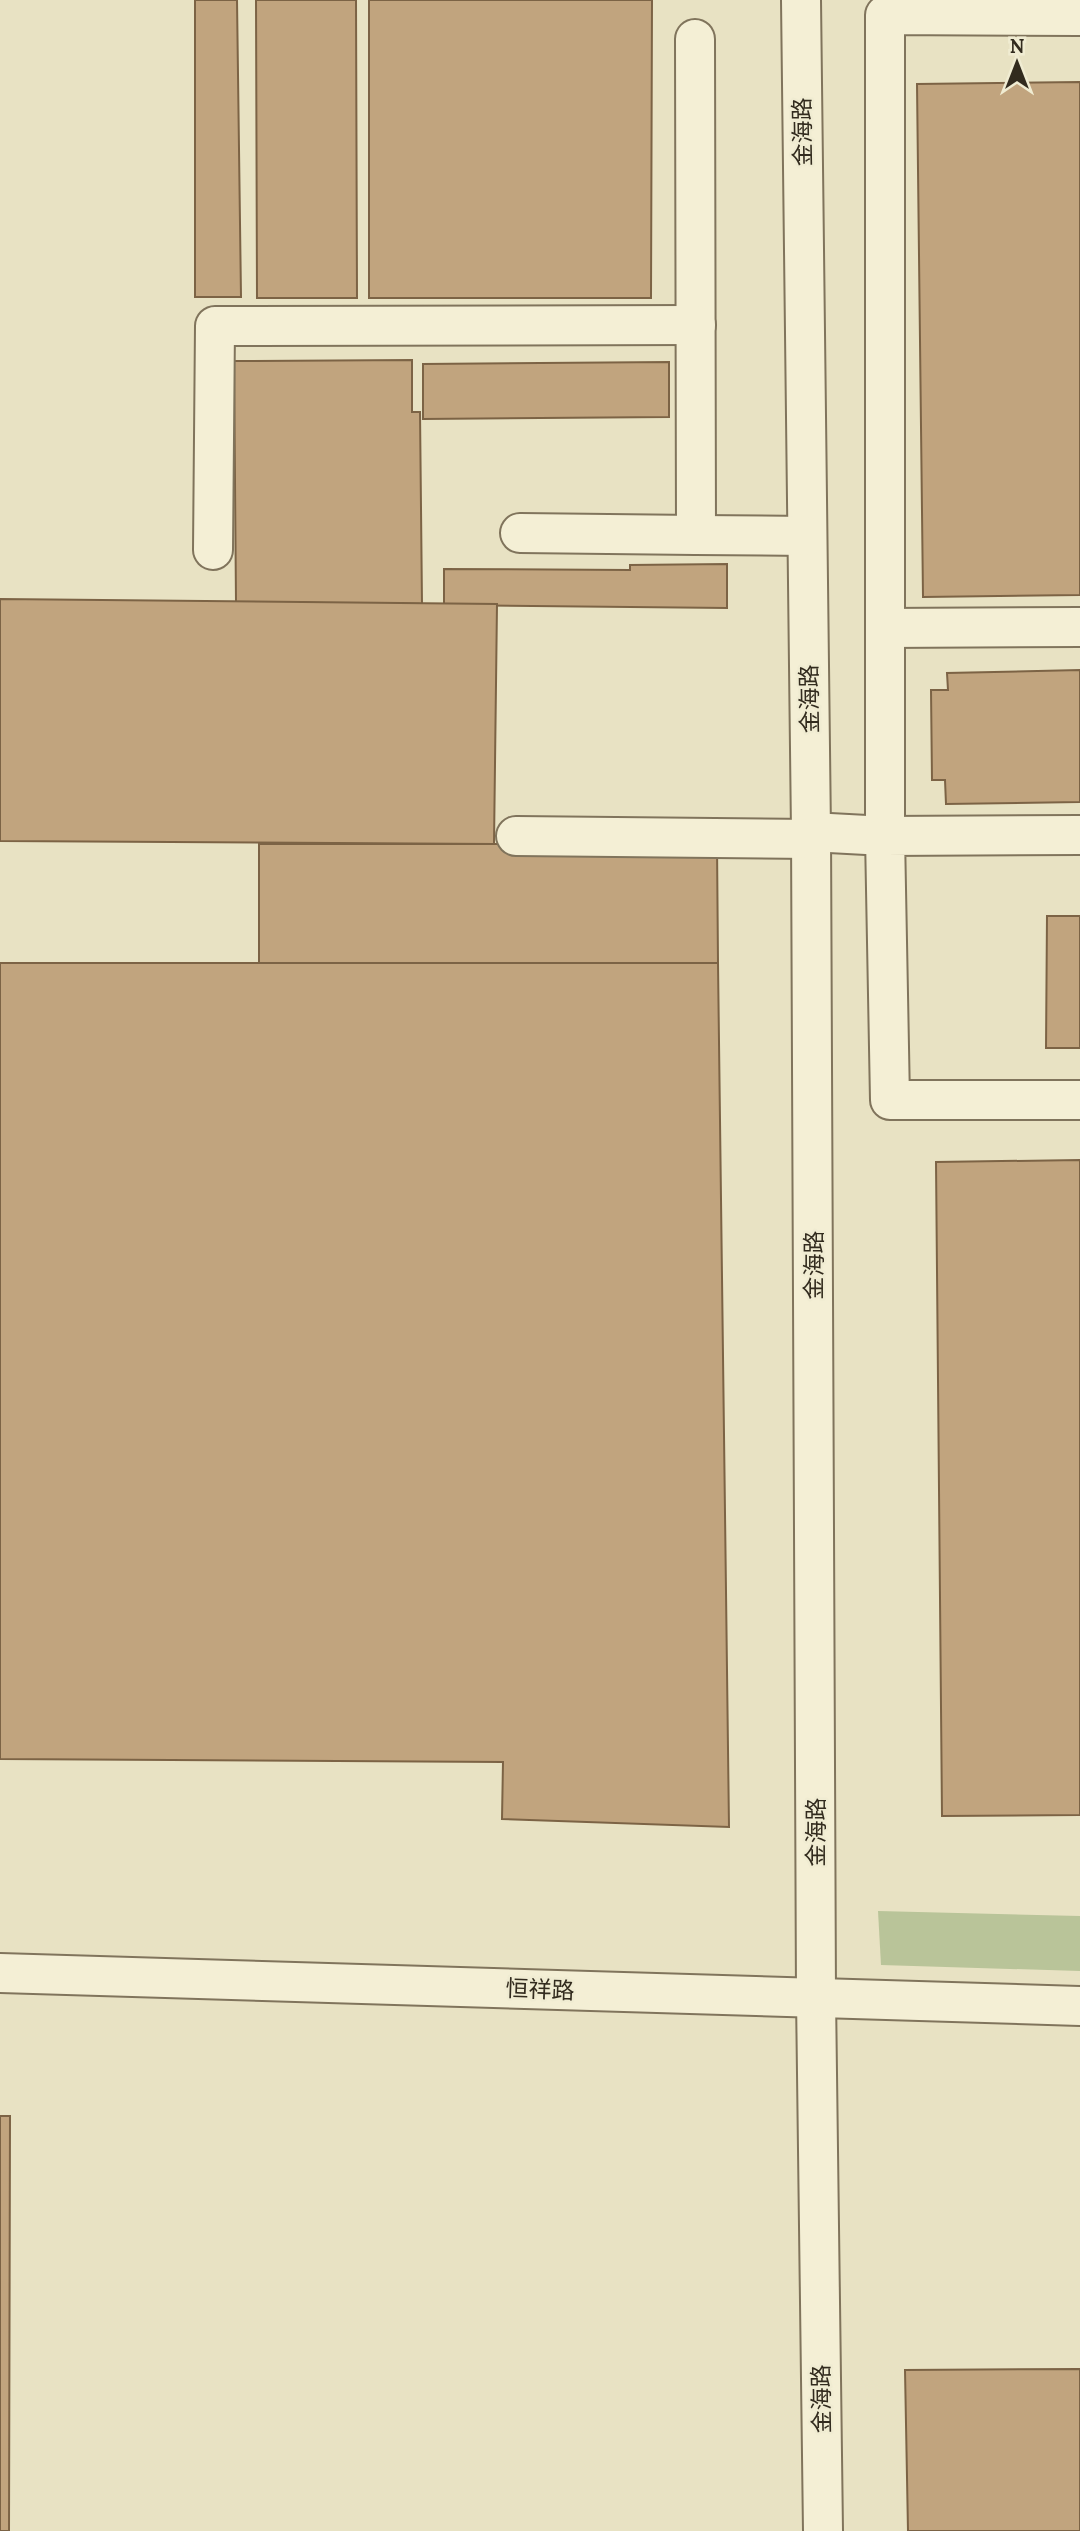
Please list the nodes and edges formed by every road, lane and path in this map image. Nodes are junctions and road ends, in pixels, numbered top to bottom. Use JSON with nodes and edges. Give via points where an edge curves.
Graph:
{"nodes":[{"id":1,"x":801,"y":0,"type":"edge"},
{"id":2,"x":1080,"y":16,"type":"edge"},
{"id":3,"x":695,"y":39,"type":"dead end"},
{"id":4,"x":696,"y":325,"type":"junction"},
{"id":5,"x":520,"y":533,"type":"dead end"},
{"id":6,"x":696,"y":535,"type":"junction"},
{"id":7,"x":807,"y":536,"type":"junction"},
{"id":8,"x":214,"y":550,"type":"dead end"},
{"id":9,"x":1080,"y":627,"type":"edge"},
{"id":10,"x":885,"y":628,"type":"junction"},
{"id":11,"x":1080,"y":835,"type":"edge"},
{"id":12,"x":516,"y":836,"type":"dead end"},
{"id":13,"x":811,"y":836,"type":"junction"},
{"id":14,"x":885,"y":836,"type":"junction"},
{"id":15,"x":1080,"y":1100,"type":"edge"},
{"id":16,"x":0,"y":1973,"type":"edge"},
{"id":17,"x":816,"y":1997,"type":"junction"},
{"id":18,"x":1080,"y":2006,"type":"edge"},
{"id":19,"x":823,"y":2531,"type":"edge"}],
"edges":[{"from":1,"to":7,"type":"street","name":"金海路"},
{"from":2,"to":10,"type":"street","via":[[885,15]]},
{"from":3,"to":4,"type":"street"},
{"from":4,"to":6,"type":"street"},
{"from":4,"to":8,"type":"street","via":[[215,326]]},
{"from":5,"to":6,"type":"street"},
{"from":6,"to":7,"type":"street"},
{"from":7,"to":13,"type":"street","name":"金海路"},
{"from":9,"to":10,"type":"street"},
{"from":10,"to":14,"type":"street"},
{"from":11,"to":14,"type":"street"},
{"from":12,"to":13,"type":"street"},
{"from":13,"to":14,"type":"street"},
{"from":13,"to":17,"type":"street","name":"金海路"},
{"from":14,"to":15,"type":"street","via":[[890,1100]]},
{"from":16,"to":17,"type":"street","name":"恒祥路"},
{"from":17,"to":18,"type":"street","name":"恒祥路"},
{"from":17,"to":19,"type":"street","name":"金海路"}]}
